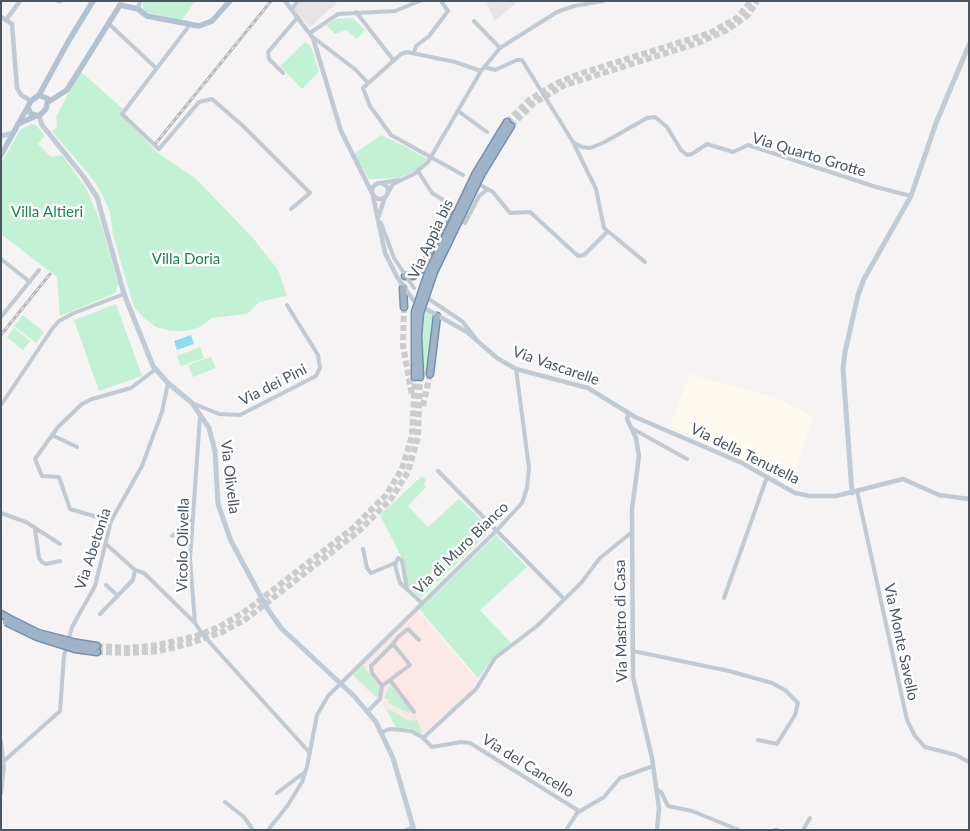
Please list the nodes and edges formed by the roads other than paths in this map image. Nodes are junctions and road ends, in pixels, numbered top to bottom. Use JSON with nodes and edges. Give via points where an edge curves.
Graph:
{"nodes":[{"id":1,"x":20,"y":1,"type":"edge"},
{"id":2,"x":93,"y":1,"type":"edge"},
{"id":3,"x":140,"y":1,"type":"edge"},
{"id":4,"x":230,"y":1,"type":"edge"},
{"id":5,"x":285,"y":1,"type":"edge"},
{"id":6,"x":298,"y":1,"type":"edge"},
{"id":7,"x":420,"y":1,"type":"edge"},
{"id":8,"x":441,"y":1,"type":"edge"},
{"id":9,"x":603,"y":1,"type":"edge"},
{"id":10,"x":573,"y":4,"type":"edge"},
{"id":11,"x":292,"y":9,"type":"junction"},
{"id":12,"x":138,"y":10,"type":"junction"},
{"id":13,"x":356,"y":12,"type":"junction"},
{"id":14,"x":298,"y":16,"type":"junction"},
{"id":15,"x":4,"y":18,"type":"edge"},
{"id":16,"x":474,"y":21,"type":"dead end"},
{"id":17,"x":108,"y":22,"type":"junction"},
{"id":18,"x":188,"y":26,"type":"junction"},
{"id":19,"x":310,"y":33,"type":"junction"},
{"id":20,"x":313,"y":38,"type":"junction"},
{"id":21,"x":969,"y":45,"type":"edge"},
{"id":22,"x":500,"y":48,"type":"junction"},
{"id":23,"x":414,"y":52,"type":"junction"},
{"id":24,"x":394,"y":61,"type":"junction"},
{"id":25,"x":156,"y":68,"type":"junction"},
{"id":26,"x":483,"y":69,"type":"junction"},
{"id":27,"x":283,"y":72,"type":"dead end"},
{"id":28,"x":368,"y":83,"type":"junction"},
{"id":29,"x":39,"y":95,"type":"junction"},
{"id":30,"x":31,"y":101,"type":"junction"},
{"id":31,"x":48,"y":102,"type":"junction"},
{"id":32,"x":28,"y":108,"type":"junction"},
{"id":33,"x":458,"y":111,"type":"junction"},
{"id":34,"x":37,"y":116,"type":"junction"},
{"id":35,"x":18,"y":124,"type":"junction"},
{"id":36,"x":509,"y":124,"type":"tunnel mouth"},
{"id":37,"x":487,"y":132,"type":"dead end"},
{"id":38,"x":13,"y":133,"type":"junction"},
{"id":39,"x":1,"y":136,"type":"edge"},
{"id":40,"x":573,"y":142,"type":"junction"},
{"id":41,"x":1,"y":154,"type":"edge"},
{"id":42,"x":431,"y":157,"type":"junction"},
{"id":43,"x":360,"y":171,"type":"junction"},
{"id":44,"x":418,"y":171,"type":"junction"},
{"id":45,"x":479,"y":174,"type":"junction"},
{"id":46,"x":464,"y":175,"type":"dead end"},
{"id":47,"x":404,"y":179,"type":"junction"},
{"id":48,"x":378,"y":183,"type":"junction"},
{"id":49,"x":482,"y":186,"type":"dead end"},
{"id":50,"x":488,"y":189,"type":"junction"},
{"id":51,"x":373,"y":194,"type":"junction"},
{"id":52,"x":386,"y":195,"type":"junction"},
{"id":53,"x":911,"y":196,"type":"junction"},
{"id":54,"x":462,"y":204,"type":"junction"},
{"id":55,"x":292,"y":209,"type":"dead end"},
{"id":56,"x":442,"y":214,"type":"dead end"},
{"id":57,"x":378,"y":217,"type":"junction"},
{"id":58,"x":465,"y":223,"type":"dead end"},
{"id":59,"x":607,"y":232,"type":"junction"},
{"id":60,"x":1,"y":259,"type":"edge"},
{"id":61,"x":645,"y":262,"type":"dead end"},
{"id":62,"x":39,"y":270,"type":"dead end"},
{"id":63,"x":405,"y":276,"type":"junction"},
{"id":64,"x":30,"y":282,"type":"junction"},
{"id":65,"x":403,"y":288,"type":"junction"},
{"id":66,"x":414,"y":288,"type":"dead end"},
{"id":67,"x":124,"y":294,"type":"junction"},
{"id":68,"x":429,"y":299,"type":"dead end"},
{"id":69,"x":414,"y":301,"type":"dead end"},
{"id":70,"x":287,"y":305,"type":"dead end"},
{"id":71,"x":404,"y":307,"type":"tunnel mouth"},
{"id":72,"x":420,"y":312,"type":"junction"},
{"id":73,"x":437,"y":316,"type":"junction"},
{"id":74,"x":1,"y":317,"type":"edge"},
{"id":75,"x":476,"y":339,"type":"junction"},
{"id":76,"x":156,"y":369,"type":"junction"},
{"id":77,"x":516,"y":369,"type":"junction"},
{"id":78,"x":430,"y":374,"type":"tunnel mouth"},
{"id":79,"x":418,"y":377,"type":"tunnel mouth"},
{"id":80,"x":168,"y":383,"type":"junction"},
{"id":81,"x":192,"y":403,"type":"junction"},
{"id":82,"x":1,"y":405,"type":"edge"},
{"id":83,"x":200,"y":413,"type":"junction"},
{"id":84,"x":629,"y":414,"type":"junction"},
{"id":85,"x":633,"y":429,"type":"junction"},
{"id":86,"x":52,"y":435,"type":"junction"},
{"id":87,"x":76,"y":448,"type":"dead end"},
{"id":88,"x":687,"y":459,"type":"dead end"},
{"id":89,"x":438,"y":471,"type":"dead end"},
{"id":90,"x":767,"y":477,"type":"junction"},
{"id":91,"x":855,"y":492,"type":"junction"},
{"id":92,"x":969,"y":499,"type":"edge"},
{"id":93,"x":1,"y":513,"type":"edge"},
{"id":94,"x":193,"y":519,"type":"junction"},
{"id":95,"x":111,"y":521,"type":"junction"},
{"id":96,"x":35,"y":529,"type":"junction"},
{"id":97,"x":497,"y":530,"type":"junction"},
{"id":98,"x":632,"y":532,"type":"junction"},
{"id":99,"x":172,"y":536,"type":"dead end"},
{"id":100,"x":60,"y":544,"type":"dead end"},
{"id":101,"x":106,"y":544,"type":"junction"},
{"id":102,"x":363,"y":549,"type":"dead end"},
{"id":103,"x":60,"y":562,"type":"dead end"},
{"id":104,"x":395,"y":563,"type":"junction"},
{"id":105,"x":135,"y":570,"type":"junction"},
{"id":106,"x":106,"y":585,"type":"dead end"},
{"id":107,"x":407,"y":589,"type":"junction"},
{"id":108,"x":118,"y":596,"type":"junction"},
{"id":109,"x":724,"y":598,"type":"dead end"},
{"id":110,"x":564,"y":600,"type":"junction"},
{"id":111,"x":422,"y":603,"type":"junction"},
{"id":112,"x":1,"y":614,"type":"edge"},
{"id":113,"x":100,"y":614,"type":"dead end"},
{"id":114,"x":5,"y":620,"type":"edge"},
{"id":115,"x":195,"y":623,"type":"junction"},
{"id":116,"x":419,"y":640,"type":"dead end"},
{"id":117,"x":393,"y":644,"type":"junction"},
{"id":118,"x":97,"y":649,"type":"tunnel mouth"},
{"id":119,"x":632,"y":651,"type":"junction"},
{"id":120,"x":390,"y":680,"type":"junction"},
{"id":121,"x":340,"y":683,"type":"junction"},
{"id":122,"x":382,"y":686,"type":"junction"},
{"id":123,"x":368,"y":711,"type":"junction"},
{"id":124,"x":414,"y":712,"type":"dead end"},
{"id":125,"x":382,"y":732,"type":"junction"},
{"id":126,"x":423,"y":738,"type":"junction"},
{"id":127,"x":758,"y":740,"type":"dead end"},
{"id":128,"x":2,"y":744,"type":"edge"},
{"id":129,"x":310,"y":753,"type":"junction"},
{"id":130,"x":4,"y":761,"type":"junction"},
{"id":131,"x":969,"y":762,"type":"edge"},
{"id":132,"x":653,"y":766,"type":"junction"},
{"id":133,"x":306,"y":770,"type":"junction"},
{"id":134,"x":656,"y":789,"type":"junction"},
{"id":135,"x":1,"y":793,"type":"edge"},
{"id":136,"x":277,"y":793,"type":"dead end"},
{"id":137,"x":225,"y":802,"type":"dead end"},
{"id":138,"x":579,"y":811,"type":"junction"},
{"id":139,"x":810,"y":818,"type":"dead end"},
{"id":140,"x":413,"y":828,"type":"edge"},
{"id":141,"x":253,"y":830,"type":"edge"},
{"id":142,"x":268,"y":830,"type":"edge"},
{"id":143,"x":406,"y":830,"type":"edge"},
{"id":144,"x":566,"y":830,"type":"edge"},
{"id":145,"x":657,"y":830,"type":"edge"},
{"id":146,"x":739,"y":830,"type":"edge"},
{"id":147,"x":803,"y":830,"type":"edge"}],
"edges":[{"from":1,"to":15,"type":"street"},
{"from":2,"to":29,"type":"main road"},
{"from":3,"to":12,"type":"street"},
{"from":4,"to":18,"type":"main road","via":[[206,25]]},
{"from":5,"to":11,"type":"street"},
{"from":6,"to":11,"type":"street"},
{"from":7,"to":13,"type":"street","via":[[395,11]]},
{"from":8,"to":23,"type":"street","via":[[448,11]]},
{"from":9,"to":10,"type":"street"},
{"from":10,"to":22,"type":"street"},
{"from":11,"to":14,"type":"street"},
{"from":12,"to":17,"type":"main road","via":[[120,4]]},
{"from":12,"to":18,"type":"main road","via":[[147,16]]},
{"from":13,"to":19,"type":"street","via":[[334,16]]},
{"from":13,"to":24,"type":"street"},
{"from":14,"to":19,"type":"street"},
{"from":14,"to":27,"type":"street","via":[[268,52],[269,59]]},
{"from":15,"to":30,"type":"street","via":[[12,27],[17,88]]},
{"from":16,"to":22,"type":"street"},
{"from":17,"to":25,"type":"street"},
{"from":17,"to":31,"type":"main road","via":[[66,90]]},
{"from":18,"to":25,"type":"street"},
{"from":19,"to":20,"type":"street"},
{"from":20,"to":28,"type":"street"},
{"from":20,"to":43,"type":"street","via":[[339,126]]},
{"from":21,"to":53,"type":"main road"},
{"from":22,"to":26,"type":"street"},
{"from":23,"to":24,"type":"street","via":[[402,53]]},
{"from":23,"to":26,"type":"street"},
{"from":24,"to":28,"type":"street"},
{"from":25,"to":55,"type":"street","via":[[122,114],[157,149],[199,102],[212,99],[310,193]]},
{"from":26,"to":33,"type":"street"},
{"from":26,"to":40,"type":"street","via":[[495,70],[517,60],[523,61]]},
{"from":28,"to":42,"type":"street","via":[[363,88],[366,99],[388,132]]},
{"from":29,"to":30,"type":"main road"},
{"from":29,"to":31,"type":"main road","via":[[47,98]]},
{"from":30,"to":32,"type":"main road"},
{"from":31,"to":34,"type":"main road","via":[[46,109]]},
{"from":32,"to":34,"type":"main road"},
{"from":32,"to":35,"type":"main road"},
{"from":33,"to":37,"type":"street"},
{"from":33,"to":42,"type":"street"},
{"from":34,"to":35,"type":"main road"},
{"from":34,"to":67,"type":"main road","name":"Via Olivella","via":[[97,198]]},
{"from":35,"to":38,"type":"main road"},
{"from":36,"to":45,"type":"highway","name":"Via Appia bis"},
{"from":38,"to":39,"type":"main road"},
{"from":38,"to":41,"type":"main road"},
{"from":40,"to":53,"type":"street","name":"Via Quarto Grotte","via":[[582,148],[590,148],[647,118],[655,117],[667,127],[687,155],[707,144],[732,152],[748,145]]},
{"from":40,"to":59,"type":"street","via":[[595,186],[602,225]]},
{"from":42,"to":44,"type":"street"},
{"from":42,"to":46,"type":"street"},
{"from":43,"to":48,"type":"street","via":[[369,181]]},
{"from":43,"to":51,"type":"street"},
{"from":44,"to":47,"type":"street"},
{"from":44,"to":56,"type":"street","via":[[432,192],[448,203]]},
{"from":45,"to":54,"type":"highway","name":"Via Appia bis","bridge":true},
{"from":45,"to":72,"type":"highway","name":"Via Appia bis","bridge":true},
{"from":47,"to":48,"type":"street"},
{"from":47,"to":52,"type":"street","via":[[393,184]]},
{"from":48,"to":51,"type":"street","via":[[372,189]]},
{"from":48,"to":52,"type":"street","via":[[386,186]]},
{"from":49,"to":50,"type":"street"},
{"from":50,"to":58,"type":"street","via":[[479,196]]},
{"from":50,"to":59,"type":"street","via":[[510,213],[530,212],[578,256],[584,255]]},
{"from":51,"to":52,"type":"street","via":[[378,199]]},
{"from":51,"to":57,"type":"street"},
{"from":52,"to":57,"type":"street"},
{"from":53,"to":91,"type":"main road","via":[[861,285],[845,352],[844,391]]},
{"from":54,"to":63,"type":"highway","bridge":true,"via":[[419,271],[413,276]]},
{"from":54,"to":72,"type":"highway","name":"Via Appia bis","bridge":true,"via":[[430,267]]},
{"from":57,"to":63,"type":"street"},
{"from":57,"to":65,"type":"street","via":[[385,253]]},
{"from":59,"to":61,"type":"street"},
{"from":60,"to":64,"type":"street"},
{"from":62,"to":64,"type":"street"},
{"from":63,"to":66,"type":"street"},
{"from":64,"to":74,"type":"street"},
{"from":65,"to":69,"type":"street"},
{"from":65,"to":71,"type":"highway"},
{"from":67,"to":76,"type":"main road","name":"Via Olivella"},
{"from":67,"to":82,"type":"street","via":[[59,321]]},
{"from":68,"to":75,"type":"street","via":[[458,318]]},
{"from":70,"to":81,"type":"street","name":"Via dei Pini","via":[[318,355],[320,368],[316,376],[240,415],[219,414]]},
{"from":72,"to":73,"type":"street","name":"Via Vascarelle"},
{"from":72,"to":79,"type":"highway","name":"Via Appia bis"},
{"from":73,"to":75,"type":"street","name":"Via Vascarelle"},
{"from":73,"to":78,"type":"highway"},
{"from":75,"to":77,"type":"street","name":"Via Vascarelle"},
{"from":76,"to":80,"type":"main road","name":"Via Olivella"},
{"from":76,"to":86,"type":"street","via":[[133,387],[92,398],[82,404]]},
{"from":77,"to":84,"type":"street","name":"Via Vascarelle","via":[[588,388]]},
{"from":77,"to":97,"type":"street","name":"Via di Muro Bianco","via":[[528,480],[522,503]]},
{"from":80,"to":81,"type":"main road","name":"Via Olivella"},
{"from":80,"to":95,"type":"street","name":"Via Abetonia","via":[[162,412],[142,466]]},
{"from":81,"to":83,"type":"main road","name":"Via Olivella"},
{"from":83,"to":94,"type":"street","name":"Vicolo Olivella"},
{"from":83,"to":121,"type":"main road","name":"Via Olivella","via":[[212,437],[218,504],[231,541],[281,628]]},
{"from":84,"to":85,"type":"street","name":"Via Mastro di Casa","via":[[627,419]]},
{"from":84,"to":90,"type":"street","name":"Via della Tenutella","via":[[658,428],[697,440]]},
{"from":85,"to":88,"type":"street"},
{"from":85,"to":98,"type":"street","name":"Via Mastro di Casa","via":[[639,456],[633,492]]},
{"from":86,"to":87,"type":"street"},
{"from":86,"to":95,"type":"street","via":[[34,459],[42,476],[60,479],[71,510]]},
{"from":89,"to":97,"type":"street"},
{"from":90,"to":91,"type":"street","name":"Via della Tenutella","via":[[810,496]]},
{"from":90,"to":109,"type":"street"},
{"from":91,"to":92,"type":"street","name":"Via della Tenutella","via":[[905,479],[939,495]]},
{"from":91,"to":131,"type":"street","name":"Via Monte Savello","via":[[908,724],[925,747]]},
{"from":93,"to":96,"type":"street"},
{"from":94,"to":99,"type":"street"},
{"from":94,"to":115,"type":"street","name":"Vicolo Olivella","via":[[190,568]]},
{"from":95,"to":101,"type":"street","name":"Via Abetonia"},
{"from":96,"to":100,"type":"street"},
{"from":96,"to":103,"type":"street","via":[[42,562]]},
{"from":97,"to":110,"type":"street"},
{"from":97,"to":111,"type":"street","name":"Via di Muro Bianco"},
{"from":98,"to":110,"type":"street","via":[[600,558]]},
{"from":98,"to":119,"type":"street","name":"Via Mastro di Casa"},
{"from":101,"to":105,"type":"street"},
{"from":101,"to":130,"type":"street","name":"Via Abetonia","via":[[96,584],[75,619],[65,650],[60,711]]},
{"from":102,"to":104,"type":"street","via":[[371,573]]},
{"from":104,"to":107,"type":"street","via":[[400,583]]},
{"from":104,"to":107,"type":"street","via":[[398,558],[402,560]]},
{"from":105,"to":108,"type":"street","via":[[134,579]]},
{"from":105,"to":115,"type":"street","via":[[144,573]]},
{"from":106,"to":108,"type":"street"},
{"from":107,"to":111,"type":"street"},
{"from":108,"to":113,"type":"street"},
{"from":110,"to":126,"type":"street","via":[[532,631],[495,658],[476,689]]},
{"from":111,"to":121,"type":"street","name":"Via di Muro Bianco"},
{"from":112,"to":114,"type":"highway"},
{"from":114,"to":118,"type":"highway","bridge":true,"via":[[37,637]]},
{"from":115,"to":129,"type":"street"},
{"from":116,"to":117,"type":"street","via":[[407,630]]},
{"from":117,"to":120,"type":"street","via":[[410,665]]},
{"from":117,"to":122,"type":"street","via":[[371,666]]},
{"from":119,"to":127,"type":"street","via":[[729,671],[785,690],[798,703],[795,716],[777,744]]},
{"from":119,"to":132,"type":"street","name":"Via Mastro di Casa","via":[[636,695]]},
{"from":120,"to":122,"type":"street"},
{"from":120,"to":124,"type":"street"},
{"from":121,"to":123,"type":"main road","name":"Via Olivella"},
{"from":121,"to":129,"type":"street","name":"Via di Muro Bianco","via":[[318,712]]},
{"from":122,"to":123,"type":"street","via":[[380,699]]},
{"from":123,"to":125,"type":"main road","name":"Via Olivella"},
{"from":125,"to":126,"type":"street","name":"Via del Cancello","via":[[407,730]]},
{"from":125,"to":140,"type":"main road","name":"Via Olivella"},
{"from":126,"to":138,"type":"street","name":"Via del Cancello","via":[[432,748],[461,742],[473,745]]},
{"from":128,"to":130,"type":"street"},
{"from":129,"to":133,"type":"street","name":"Via di Muro Bianco"},
{"from":130,"to":135,"type":"street"},
{"from":132,"to":134,"type":"street","name":"Via Mastro di Casa"},
{"from":132,"to":138,"type":"street","name":"Via del Cancello","via":[[622,776],[604,797]]},
{"from":133,"to":136,"type":"street"},
{"from":133,"to":142,"type":"street","name":"Via di Muro Bianco","via":[[296,794]]},
{"from":134,"to":145,"type":"street","name":"Via Mastro di Casa"},
{"from":134,"to":146,"type":"street","via":[[668,806],[690,810]]},
{"from":137,"to":141,"type":"street"},
{"from":138,"to":144,"type":"street","name":"Via del Cancello"},
{"from":139,"to":147,"type":"street"},
{"from":140,"to":143,"type":"street"}]}
